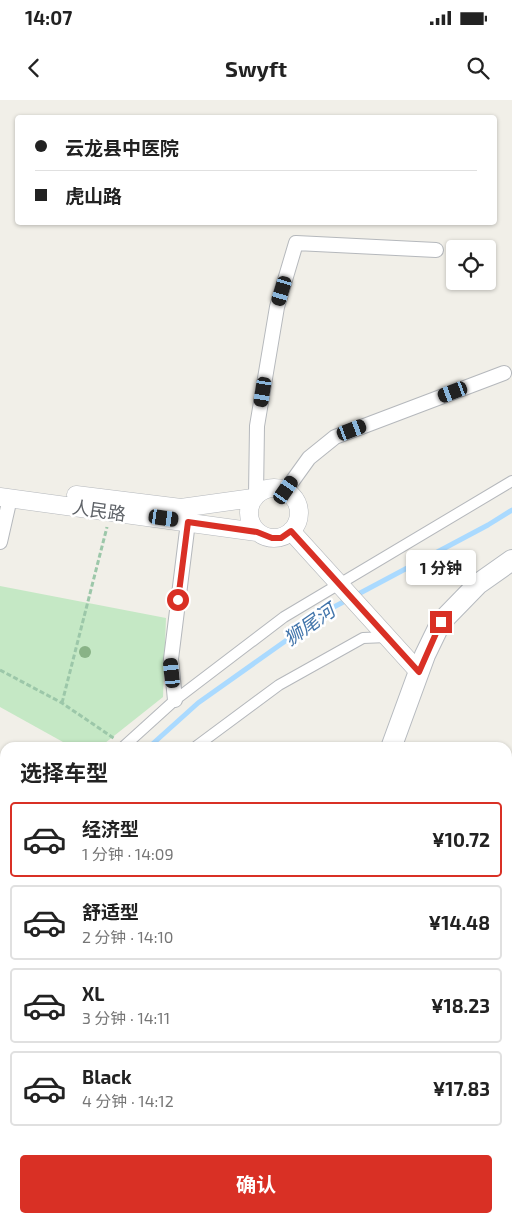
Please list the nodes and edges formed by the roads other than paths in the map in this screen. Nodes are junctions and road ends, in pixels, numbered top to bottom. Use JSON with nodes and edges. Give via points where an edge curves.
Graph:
{"nodes":[{"id":1,"x":436,"y":250,"type":"dead end"},
{"id":2,"x":504,"y":373,"type":"dead end"},
{"id":3,"x":512,"y":481,"type":"edge"},
{"id":4,"x":286,"y":490,"type":"junction"},
{"id":5,"x":3,"y":493,"type":"edge"},
{"id":6,"x":255,"y":496,"type":"junction"},
{"id":7,"x":188,"y":522,"type":"junction"},
{"id":8,"x":291,"y":531,"type":"junction"},
{"id":9,"x":257,"y":532,"type":"junction"},
{"id":10,"x":0,"y":542,"type":"edge"},
{"id":11,"x":512,"y":560,"type":"edge"},
{"id":12,"x":341,"y":587,"type":"junction"},
{"id":13,"x":384,"y":633,"type":"junction"},
{"id":14,"x":419,"y":672,"type":"junction"},
{"id":15,"x":175,"y":700,"type":"junction"},
{"id":16,"x":128,"y":742,"type":"edge"},
{"id":17,"x":202,"y":742,"type":"edge"},
{"id":18,"x":393,"y":742,"type":"edge"}],
"edges":[{"from":1,"to":6,"type":"street","via":[[296,242],[277,307],[258,426]]},
{"from":2,"to":4,"type":"street","via":[[335,437],[308,458]]},
{"from":3,"to":12,"type":"street"},
{"from":4,"to":6,"type":"street","via":[[270,488]]},
{"from":4,"to":8,"type":"street","via":[[299,511]]},
{"from":5,"to":6,"type":"street","name":"人民路","via":[[181,508]]},
{"from":5,"to":7,"type":"street","name":"人民路"},
{"from":5,"to":10,"type":"street"},
{"from":6,"to":9,"type":"street","via":[[248,517]]},
{"from":7,"to":9,"type":"street","name":"人民路"},
{"from":7,"to":15,"type":"street","via":[[171,659]]},
{"from":8,"to":9,"type":"street","via":[[281,538]]},
{"from":8,"to":12,"type":"street"},
{"from":11,"to":14,"type":"main road","via":[[478,584],[441,622]]},
{"from":12,"to":13,"type":"street"},
{"from":12,"to":15,"type":"street","via":[[284,617]]},
{"from":13,"to":14,"type":"street"},
{"from":13,"to":17,"type":"street","via":[[362,638],[279,685]]},
{"from":14,"to":18,"type":"main road"},
{"from":15,"to":16,"type":"street"}]}
